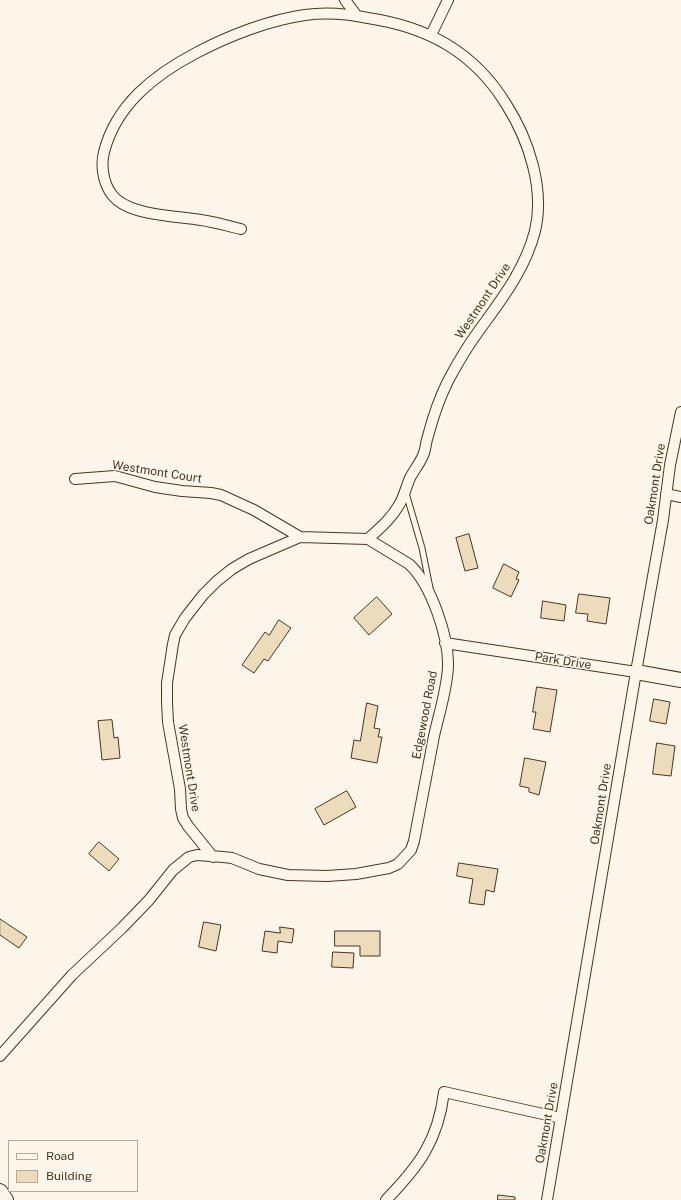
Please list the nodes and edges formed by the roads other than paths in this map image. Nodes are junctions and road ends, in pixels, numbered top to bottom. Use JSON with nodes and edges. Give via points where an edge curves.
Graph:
{"nodes":[{"id":1,"x":345,"y":0,"type":"edge"},
{"id":2,"x":448,"y":0,"type":"edge"},
{"id":3,"x":357,"y":16,"type":"junction"},
{"id":4,"x":431,"y":35,"type":"junction"},
{"id":5,"x":241,"y":229,"type":"dead end"},
{"id":6,"x":681,"y":412,"type":"edge"},
{"id":7,"x":75,"y":479,"type":"dead end"},
{"id":8,"x":405,"y":490,"type":"junction"},
{"id":9,"x":666,"y":494,"type":"junction"},
{"id":10,"x":681,"y":497,"type":"edge"},
{"id":11,"x":300,"y":537,"type":"junction"},
{"id":12,"x":368,"y":539,"type":"junction"},
{"id":13,"x":431,"y":596,"type":"junction"},
{"id":14,"x":445,"y":643,"type":"junction"},
{"id":15,"x":636,"y":672,"type":"junction"},
{"id":16,"x":681,"y":680,"type":"edge"},
{"id":17,"x":213,"y":856,"type":"junction"},
{"id":18,"x":0,"y":1056,"type":"edge"},
{"id":19,"x":562,"y":1118,"type":"junction"},
{"id":20,"x":0,"y":1191,"type":"edge"},
{"id":21,"x":6,"y":1200,"type":"edge"},
{"id":22,"x":386,"y":1200,"type":"edge"},
{"id":23,"x":547,"y":1200,"type":"edge"}],
"edges":[{"from":1,"to":3,"type":"street"},
{"from":2,"to":4,"type":"street"},
{"from":3,"to":4,"type":"street","name":"Westmont Drive","via":[[404,25]]},
{"from":3,"to":5,"type":"street","name":"Westmont Drive","via":[[328,13],[289,17],[207,47],[157,77],[142,89],[117,119],[106,146],[102,166],[106,185],[117,200],[144,212],[202,220]]},
{"from":4,"to":8,"type":"street","name":"Westmont Drive","via":[[461,53],[489,80],[508,106],[530,157],[538,205],[536,228],[525,261],[509,289],[464,353],[447,384],[436,411],[424,455]]},
{"from":6,"to":9,"type":"street","name":"Oakmont Drive"},
{"from":7,"to":11,"type":"street","name":"Westmont Court","via":[[115,476],[162,488],[221,495],[254,510]]},
{"from":8,"to":12,"type":"street","name":"Westmont Drive","via":[[389,521]]},
{"from":8,"to":13,"type":"lane","via":[[422,548]]},
{"from":9,"to":10,"type":"street"},
{"from":9,"to":15,"type":"street","name":"Oakmont Drive"},
{"from":11,"to":12,"type":"street","name":"Westmont Court"},
{"from":11,"to":17,"type":"street","name":"Westmont Drive","via":[[232,569],[217,581],[185,618],[172,644],[166,702],[181,809],[188,826]]},
{"from":12,"to":13,"type":"street","name":"Edgewood Road","via":[[414,568]]},
{"from":13,"to":14,"type":"street","name":"Edgewood Road"},
{"from":14,"to":15,"type":"street","name":"Park Drive"},
{"from":14,"to":17,"type":"street","name":"Edgewood Road","via":[[448,659],[447,678],[414,841],[405,858],[389,868],[356,874],[298,876],[259,869],[232,858]]},
{"from":15,"to":16,"type":"street","name":"Park Drive"},
{"from":15,"to":19,"type":"street","name":"Oakmont Drive"},
{"from":17,"to":18,"type":"street","via":[[189,857],[173,870],[149,900],[72,975]]},
{"from":19,"to":22,"type":"street","via":[[444,1092],[431,1143],[403,1182]]},
{"from":19,"to":23,"type":"street","name":"Oakmont Drive"},
{"from":20,"to":21,"type":"street"}]}
